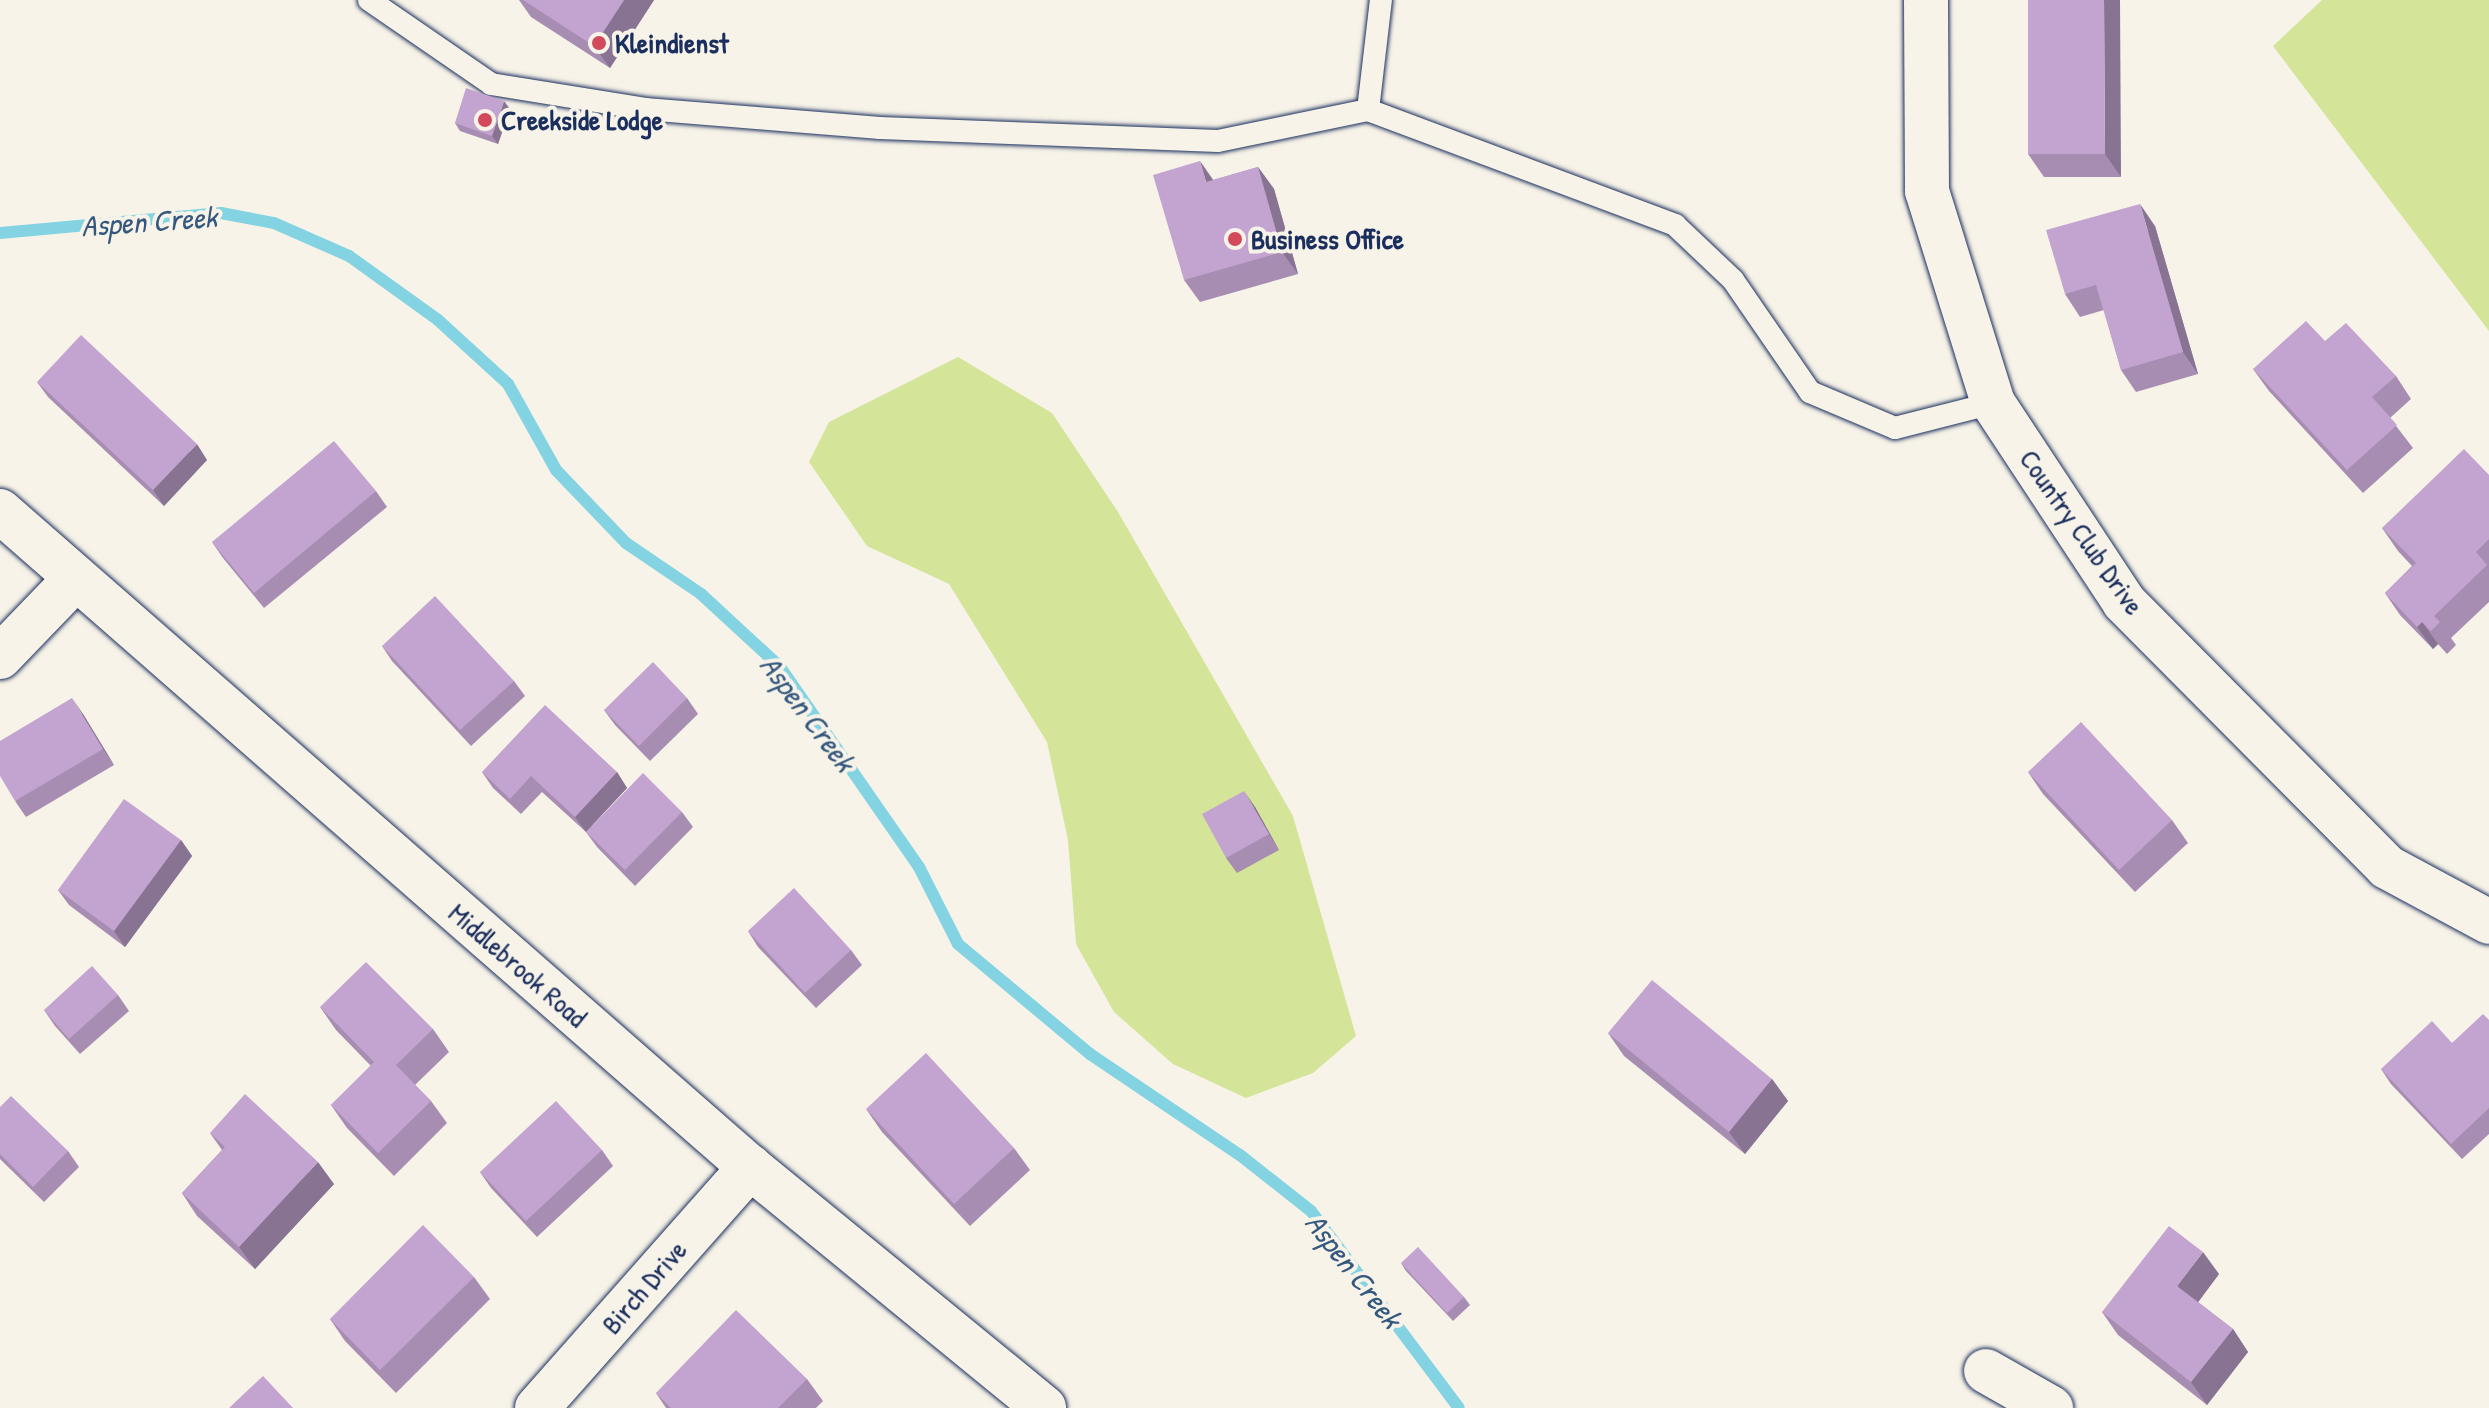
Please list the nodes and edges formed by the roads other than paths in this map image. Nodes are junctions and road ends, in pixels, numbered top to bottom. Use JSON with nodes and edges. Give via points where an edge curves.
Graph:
{"nodes":[{"id":1,"x":369,"y":0,"type":"edge"},
{"id":2,"x":1381,"y":0,"type":"edge"},
{"id":3,"x":1959,"y":0,"type":"edge"},
{"id":4,"x":1925,"y":17,"type":"edge"},
{"id":5,"x":1368,"y":110,"type":"junction"},
{"id":6,"x":1993,"y":403,"type":"junction"},
{"id":7,"x":0,"y":511,"type":"edge"},
{"id":8,"x":75,"y":579,"type":"junction"},
{"id":9,"x":0,"y":657,"type":"edge"},
{"id":10,"x":2489,"y":922,"type":"edge"},
{"id":11,"x":750,"y":1167,"type":"junction"},
{"id":12,"x":1986,"y":1371,"type":"dead end"},
{"id":13,"x":537,"y":1408,"type":"edge"},
{"id":14,"x":1044,"y":1408,"type":"edge"},
{"id":15,"x":2051,"y":1408,"type":"edge"}],
"edges":[{"from":1,"to":5,"type":"lane","via":[[491,84],[645,109],[880,128],[1218,141]]},
{"from":2,"to":5,"type":"lane"},
{"from":3,"to":4,"type":"street"},
{"from":4,"to":6,"type":"street","name":"Country Club Drive","via":[[1927,191]]},
{"from":5,"to":6,"type":"lane","via":[[1675,225],[1733,280],[1810,392],[1895,428]]},
{"from":6,"to":10,"type":"street","name":"Country Club Drive","via":[[2124,602],[2387,867]]},
{"from":7,"to":8,"type":"street","name":"Middlebrook Road"},
{"from":8,"to":9,"type":"street"},
{"from":8,"to":11,"type":"street","name":"Middlebrook Road"},
{"from":11,"to":13,"type":"street","name":"Birch Drive"},
{"from":11,"to":14,"type":"street","name":"Middlebrook Road"},
{"from":12,"to":15,"type":"street"}]}
